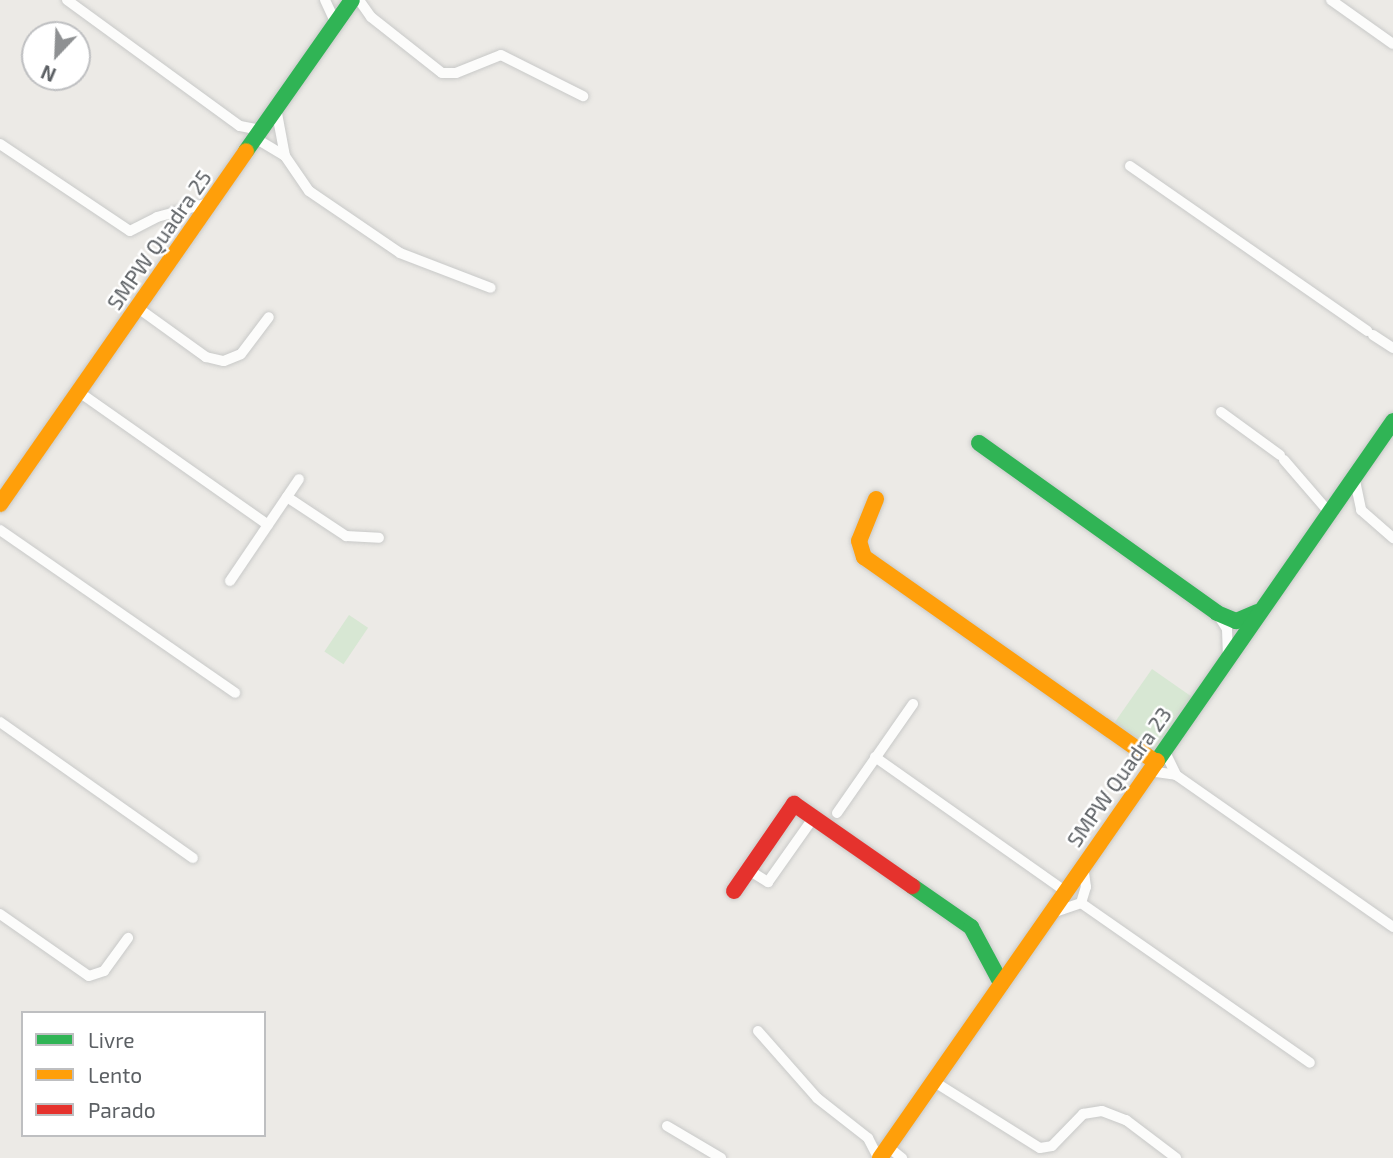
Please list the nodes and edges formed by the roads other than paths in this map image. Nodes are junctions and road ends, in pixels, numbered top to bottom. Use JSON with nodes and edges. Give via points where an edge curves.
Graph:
{"nodes":[{"id":1,"x":68,"y":0,"type":"edge"},
{"id":2,"x":325,"y":0,"type":"edge"},
{"id":3,"x":352,"y":0,"type":"edge"},
{"id":4,"x":359,"y":0,"type":"edge"},
{"id":5,"x":1331,"y":0,"type":"edge"},
{"id":6,"x":336,"y":24,"type":"junction"},
{"id":7,"x":1393,"y":44,"type":"edge"},
{"id":8,"x":583,"y":96,"type":"dead end"},
{"id":9,"x":276,"y":108,"type":"junction"},
{"id":10,"x":256,"y":137,"type":"junction"},
{"id":11,"x":0,"y":144,"type":"edge"},
{"id":12,"x":285,"y":156,"type":"junction"},
{"id":13,"x":1130,"y":166,"type":"dead end"},
{"id":14,"x":212,"y":202,"type":"junction"},
{"id":15,"x":492,"y":288,"type":"dead end"},
{"id":16,"x":138,"y":307,"type":"junction"},
{"id":17,"x":269,"y":317,"type":"dead end"},
{"id":18,"x":1393,"y":348,"type":"edge"},
{"id":19,"x":79,"y":392,"type":"junction"},
{"id":20,"x":1221,"y":412,"type":"dead end"},
{"id":21,"x":1393,"y":421,"type":"edge"},
{"id":22,"x":979,"y":443,"type":"dead end"},
{"id":23,"x":1354,"y":475,"type":"junction"},
{"id":24,"x":299,"y":479,"type":"dead end"},
{"id":25,"x":287,"y":497,"type":"junction"},
{"id":26,"x":876,"y":499,"type":"dead end"},
{"id":27,"x":0,"y":504,"type":"edge"},
{"id":28,"x":1328,"y":511,"type":"junction"},
{"id":29,"x":268,"y":525,"type":"junction"},
{"id":30,"x":0,"y":530,"type":"edge"},
{"id":31,"x":379,"y":538,"type":"dead end"},
{"id":32,"x":1393,"y":538,"type":"edge"},
{"id":33,"x":230,"y":581,"type":"dead end"},
{"id":34,"x":1262,"y":607,"type":"junction"},
{"id":35,"x":1217,"y":613,"type":"junction"},
{"id":36,"x":1228,"y":656,"type":"junction"},
{"id":37,"x":235,"y":693,"type":"dead end"},
{"id":38,"x":913,"y":704,"type":"dead end"},
{"id":39,"x":0,"y":722,"type":"edge"},
{"id":40,"x":875,"y":757,"type":"junction"},
{"id":41,"x":1156,"y":761,"type":"junction"},
{"id":42,"x":1176,"y":775,"type":"junction"},
{"id":43,"x":837,"y":813,"type":"dead end"},
{"id":44,"x":814,"y":817,"type":"junction"},
{"id":45,"x":193,"y":858,"type":"dead end"},
{"id":46,"x":1083,"y":866,"type":"junction"},
{"id":47,"x":747,"y":869,"type":"junction"},
{"id":48,"x":734,"y":891,"type":"dead end"},
{"id":49,"x":1065,"y":891,"type":"junction"},
{"id":50,"x":1081,"y":902,"type":"junction"},
{"id":51,"x":0,"y":914,"type":"edge"},
{"id":52,"x":1049,"y":914,"type":"junction"},
{"id":53,"x":1393,"y":927,"type":"edge"},
{"id":54,"x":128,"y":938,"type":"dead end"},
{"id":55,"x":1001,"y":983,"type":"junction"},
{"id":56,"x":758,"y":1031,"type":"dead end"},
{"id":57,"x":1310,"y":1063,"type":"dead end"},
{"id":58,"x":933,"y":1080,"type":"junction"},
{"id":59,"x":667,"y":1126,"type":"dead end"},
{"id":60,"x":869,"y":1139,"type":"junction"},
{"id":61,"x":885,"y":1150,"type":"edge"},
{"id":62,"x":721,"y":1158,"type":"edge"},
{"id":63,"x":902,"y":1158,"type":"edge"},
{"id":64,"x":1176,"y":1158,"type":"edge"}],
"edges":[{"from":1,"to":10,"type":"street"},
{"from":2,"to":6,"type":"street"},
{"from":3,"to":6,"type":"street","name":"SMPW Quadra 25"},
{"from":4,"to":8,"type":"street","via":[[371,17],[442,73],[456,73],[501,55]]},
{"from":5,"to":7,"type":"street"},
{"from":6,"to":9,"type":"street","name":"SMPW Quadra 25"},
{"from":9,"to":10,"type":"street","name":"SMPW Quadra 25"},
{"from":9,"to":12,"type":"street"},
{"from":10,"to":12,"type":"street"},
{"from":10,"to":14,"type":"street","name":"SMPW Quadra 25"},
{"from":11,"to":14,"type":"street","via":[[131,231],[157,217]]},
{"from":12,"to":15,"type":"street","via":[[301,184],[389,247],[439,271]]},
{"from":13,"to":18,"type":"street"},
{"from":14,"to":16,"type":"street","name":"SMPW Quadra 25"},
{"from":16,"to":17,"type":"street","via":[[206,357],[224,361],[241,354]]},
{"from":16,"to":19,"type":"street","name":"SMPW Quadra 25"},
{"from":19,"to":27,"type":"street","name":"SMPW Quadra 25"},
{"from":19,"to":29,"type":"street"},
{"from":20,"to":28,"type":"street","via":[[1282,458]]},
{"from":21,"to":23,"type":"street","name":"SMPW Quadra 23"},
{"from":22,"to":35,"type":"street"},
{"from":23,"to":28,"type":"street","name":"SMPW Quadra 23"},
{"from":23,"to":32,"type":"street","via":[[1361,510]]},
{"from":24,"to":25,"type":"street"},
{"from":25,"to":29,"type":"street"},
{"from":25,"to":31,"type":"street","via":[[346,537]]},
{"from":26,"to":41,"type":"street","via":[[859,541],[864,557]]},
{"from":28,"to":34,"type":"street","name":"SMPW Quadra 23"},
{"from":29,"to":33,"type":"street"},
{"from":30,"to":37,"type":"street"},
{"from":34,"to":35,"type":"street","via":[[1246,619]]},
{"from":34,"to":36,"type":"street","name":"SMPW Quadra 23"},
{"from":35,"to":36,"type":"street","via":[[1227,628]]},
{"from":36,"to":41,"type":"street","name":"SMPW Quadra 23"},
{"from":38,"to":40,"type":"street"},
{"from":39,"to":45,"type":"street"},
{"from":40,"to":43,"type":"street"},
{"from":40,"to":49,"type":"street"},
{"from":41,"to":42,"type":"street"},
{"from":41,"to":42,"type":"street"},
{"from":41,"to":46,"type":"street","name":"SMPW Quadra 23"},
{"from":42,"to":53,"type":"street"},
{"from":44,"to":47,"type":"street","via":[[794,804]]},
{"from":44,"to":47,"type":"street","via":[[768,882]]},
{"from":44,"to":55,"type":"street","via":[[971,927]]},
{"from":46,"to":49,"type":"street","name":"SMPW Quadra 23"},
{"from":46,"to":50,"type":"street","via":[[1086,887]]},
{"from":47,"to":48,"type":"street"},
{"from":49,"to":52,"type":"street","name":"SMPW Quadra 23"},
{"from":50,"to":52,"type":"street"},
{"from":50,"to":57,"type":"street"},
{"from":51,"to":54,"type":"street","via":[[89,976],[104,971]]},
{"from":52,"to":55,"type":"street","name":"SMPW Quadra 23"},
{"from":55,"to":58,"type":"street","name":"SMPW Quadra 23"},
{"from":56,"to":60,"type":"street","via":[[817,1098]]},
{"from":58,"to":61,"type":"street","name":"SMPW Quadra 23"},
{"from":58,"to":64,"type":"street","via":[[1040,1148],[1052,1146],[1083,1114],[1102,1111],[1126,1120]]},
{"from":59,"to":62,"type":"street"},
{"from":60,"to":61,"type":"street"},
{"from":60,"to":61,"type":"street"},
{"from":61,"to":63,"type":"street"}]}
